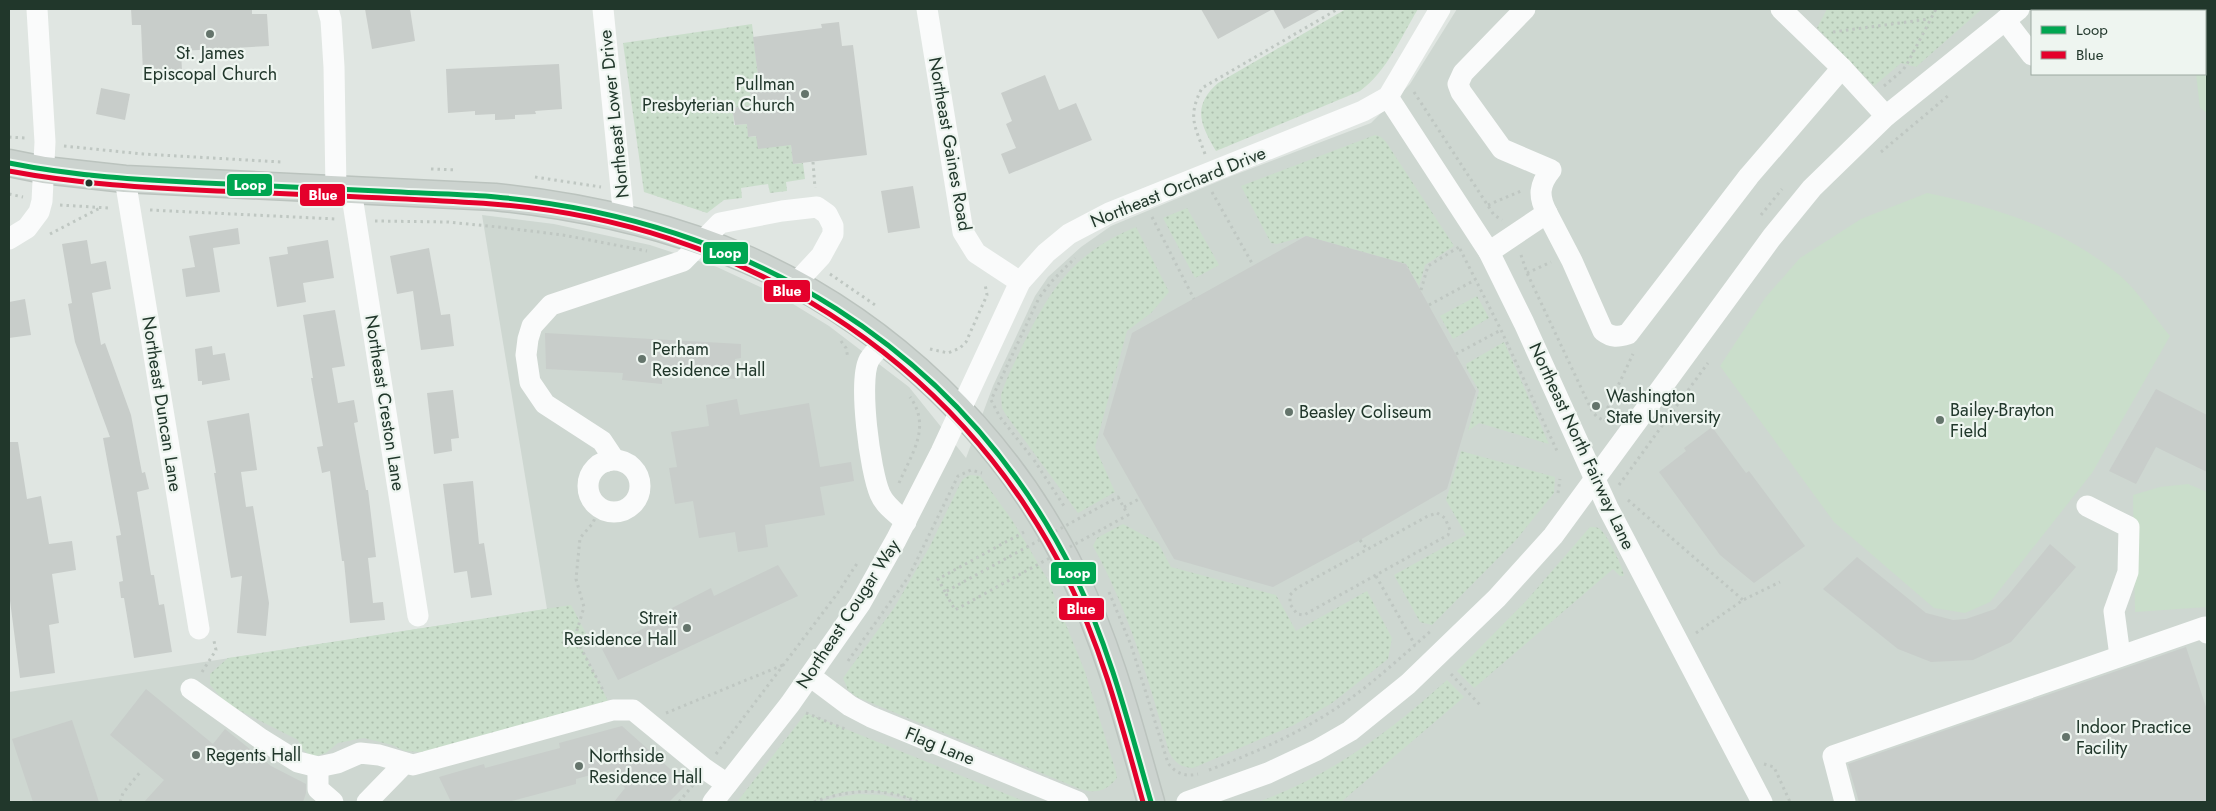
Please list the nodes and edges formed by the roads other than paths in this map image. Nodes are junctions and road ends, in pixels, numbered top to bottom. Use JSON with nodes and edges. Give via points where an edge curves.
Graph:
{"nodes":[{"id":1,"x":38,"y":9,"type":"edge"},
{"id":2,"x":328,"y":9,"type":"edge"},
{"id":3,"x":603,"y":9,"type":"edge"},
{"id":4,"x":928,"y":9,"type":"edge"},
{"id":5,"x":1440,"y":9,"type":"edge"},
{"id":6,"x":1526,"y":9,"type":"edge"},
{"id":7,"x":1781,"y":9,"type":"edge"},
{"id":8,"x":2012,"y":15,"type":"edge"},
{"id":9,"x":2031,"y":53,"type":"edge"},
{"id":10,"x":1842,"y":68,"type":"junction"},
{"id":11,"x":1388,"y":97,"type":"junction"},
{"id":12,"x":1886,"y":116,"type":"junction"},
{"id":13,"x":9,"y":163,"type":"edge"},
{"id":14,"x":44,"y":170,"type":"junction"},
{"id":15,"x":125,"y":179,"type":"junction"},
{"id":16,"x":344,"y":190,"type":"junction"},
{"id":17,"x":1547,"y":214,"type":"junction"},
{"id":18,"x":624,"y":219,"type":"junction"},
{"id":19,"x":9,"y":239,"type":"edge"},
{"id":20,"x":701,"y":242,"type":"junction"},
{"id":21,"x":1490,"y":252,"type":"junction"},
{"id":22,"x":1020,"y":282,"type":"junction"},
{"id":23,"x":795,"y":284,"type":"junction"},
{"id":24,"x":885,"y":342,"type":"junction"},
{"id":25,"x":961,"y":412,"type":"junction"},
{"id":26,"x":608,"y":460,"type":"junction"},
{"id":27,"x":1596,"y":479,"type":"junction"},
{"id":28,"x":2086,"y":506,"type":"dead end"},
{"id":29,"x":906,"y":522,"type":"junction"},
{"id":30,"x":418,"y":616,"type":"dead end"},
{"id":31,"x":206,"y":633,"type":"road end"},
{"id":32,"x":2207,"y":633,"type":"edge"},
{"id":33,"x":2120,"y":656,"type":"junction"},
{"id":34,"x":810,"y":676,"type":"junction"},
{"id":35,"x":191,"y":689,"type":"road end"},
{"id":36,"x":405,"y":763,"type":"junction"},
{"id":37,"x":318,"y":767,"type":"junction"},
{"id":38,"x":726,"y":784,"type":"junction"},
{"id":39,"x":333,"y":802,"type":"edge"},
{"id":40,"x":367,"y":802,"type":"edge"},
{"id":41,"x":712,"y":802,"type":"edge"},
{"id":42,"x":1078,"y":802,"type":"edge"},
{"id":43,"x":1151,"y":802,"type":"edge"},
{"id":44,"x":1187,"y":802,"type":"edge"},
{"id":45,"x":1762,"y":802,"type":"edge"},
{"id":46,"x":1845,"y":802,"type":"edge"}],
"edges":[{"from":1,"to":14,"type":"street"},
{"from":2,"to":16,"type":"street","name":"Northeast Creston Lane"},
{"from":3,"to":18,"type":"street","name":"Northeast Lower Drive"},
{"from":4,"to":22,"type":"street","name":"Northeast Gaines Road","via":[[963,232],[976,253]]},
{"from":5,"to":11,"type":"street"},
{"from":6,"to":17,"type":"street","via":[[1463,73],[1458,84],[1502,149],[1551,170],[1540,190]]},
{"from":7,"to":10,"type":"street"},
{"from":8,"to":9,"type":"street"},
{"from":8,"to":12,"type":"street"},
{"from":10,"to":12,"type":"street"},
{"from":10,"to":17,"type":"street","via":[[1750,176],[1628,334],[1618,337],[1604,331]]},
{"from":11,"to":21,"type":"street","name":"Northeast North Fairway Lane"},
{"from":11,"to":22,"type":"street","name":"Northeast Orchard Drive","via":[[1345,119],[1109,213],[1058,241]]},
{"from":12,"to":27,"type":"street","via":[[1812,188],[1772,237]]},
{"from":13,"to":14,"type":"main road"},
{"from":14,"to":15,"type":"main road"},
{"from":14,"to":19,"type":"street","via":[[39,212],[27,228]]},
{"from":15,"to":16,"type":"main road"},
{"from":15,"to":31,"type":"street","name":"Northeast Duncan Lane"},
{"from":16,"to":18,"type":"main road","via":[[495,197],[542,202]]},
{"from":16,"to":30,"type":"street","name":"Northeast Creston Lane","via":[[356,220]]},
{"from":17,"to":21,"type":"street"},
{"from":18,"to":20,"type":"main road"},
{"from":20,"to":23,"type":"main road","via":[[748,260]]},
{"from":20,"to":23,"type":"street","via":[[720,223],[817,207],[827,214],[833,234],[821,256]]},
{"from":20,"to":26,"type":"street","via":[[683,261],[551,305],[532,326],[526,355],[530,382],[536,393],[553,410],[602,441],[612,456]]},
{"from":21,"to":27,"type":"street","name":"Northeast North Fairway Lane"},
{"from":22,"to":25,"type":"street","name":"Northeast Orchard Drive"},
{"from":23,"to":24,"type":"main road"},
{"from":24,"to":25,"type":"main road"},
{"from":24,"to":29,"type":"street","via":[[870,359],[864,377],[864,398],[880,494],[888,507]]},
{"from":25,"to":29,"type":"street","name":"Northeast Cougar Way"},
{"from":25,"to":43,"type":"main road","via":[[992,446],[1024,490],[1072,572],[1111,664]]},
{"from":26,"to":26,"type":"street","via":[[622,461],[637,472],[641,489],[632,505],[624,510],[615,512],[599,507],[589,495],[589,479],[597,466]]},
{"from":27,"to":44,"type":"street","via":[[1526,567],[1386,704],[1350,730],[1300,759]]},
{"from":27,"to":45,"type":"street","name":"Northeast North Fairway Lane","via":[[1608,508]]},
{"from":28,"to":33,"type":"street","via":[[2129,527],[2128,572],[2114,611]]},
{"from":29,"to":34,"type":"street","name":"Northeast Cougar Way","via":[[860,604]]},
{"from":32,"to":33,"type":"street","via":[[2205,626]]},
{"from":33,"to":46,"type":"street","via":[[1833,756]]},
{"from":34,"to":38,"type":"street","name":"Northeast Cougar Way"},
{"from":34,"to":42,"type":"street","name":"Flag Lane","via":[[871,718]]},
{"from":35,"to":37,"type":"street","via":[[298,762]]},
{"from":36,"to":37,"type":"street","via":[[360,753]]},
{"from":36,"to":38,"type":"street","via":[[413,765],[613,710],[633,710]]},
{"from":36,"to":40,"type":"street"},
{"from":37,"to":39,"type":"street","via":[[318,789]]},
{"from":38,"to":41,"type":"street","name":"Northeast Cougar Way"}]}
